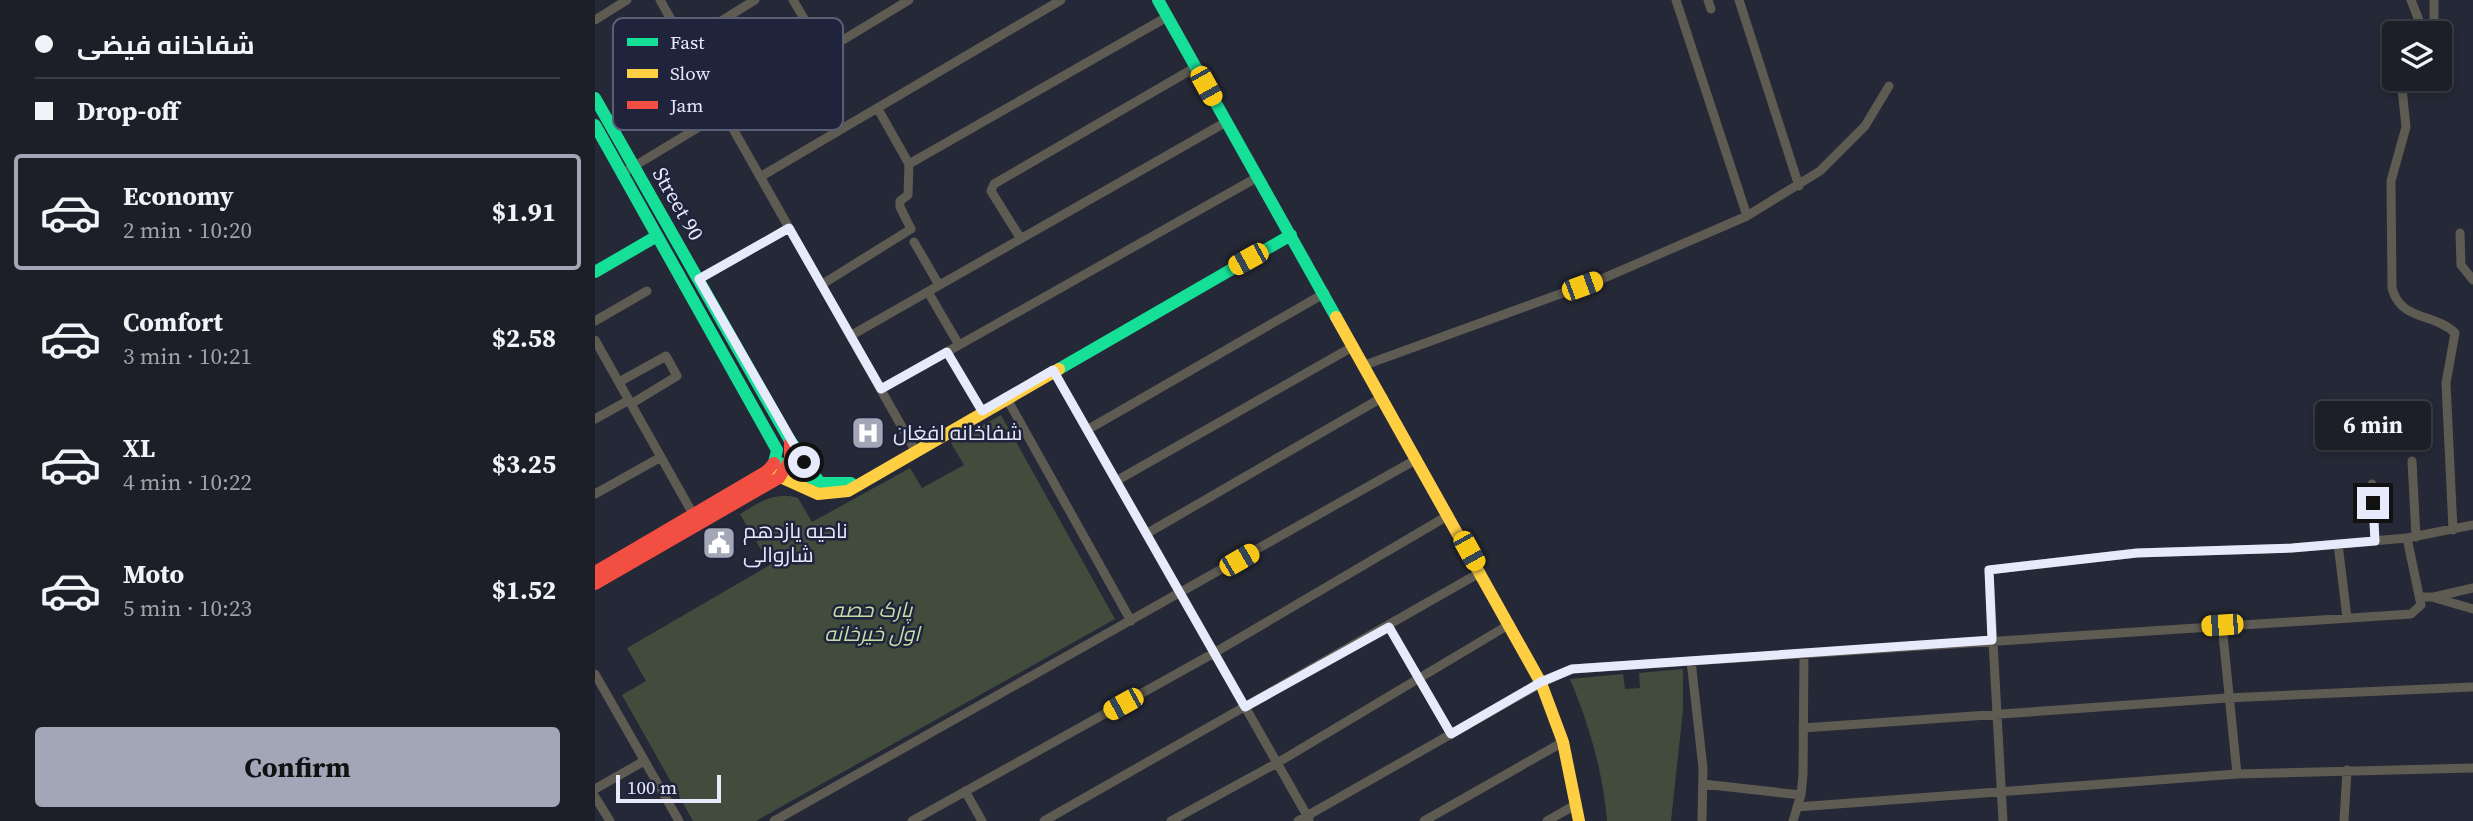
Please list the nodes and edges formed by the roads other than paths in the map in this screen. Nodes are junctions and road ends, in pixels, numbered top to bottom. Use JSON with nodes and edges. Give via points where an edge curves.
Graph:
{"nodes":[{"id":1,"x":627,"y":0,"type":"edge"},
{"id":2,"x":660,"y":0,"type":"edge"},
{"id":3,"x":755,"y":0,"type":"edge"},
{"id":4,"x":793,"y":0,"type":"edge"},
{"id":5,"x":909,"y":0,"type":"edge"},
{"id":6,"x":1061,"y":0,"type":"edge"},
{"id":7,"x":1158,"y":0,"type":"edge"},
{"id":8,"x":1675,"y":0,"type":"edge"},
{"id":9,"x":1739,"y":0,"type":"edge"},
{"id":10,"x":2411,"y":0,"type":"edge"},
{"id":11,"x":2434,"y":0,"type":"edge"},
{"id":12,"x":1167,"y":17,"type":"junction"},
{"id":13,"x":670,"y":18,"type":"edge"},
{"id":14,"x":726,"y":18,"type":"edge"},
{"id":15,"x":804,"y":18,"type":"edge"},
{"id":16,"x":595,"y":20,"type":"edge"},
{"id":17,"x":2419,"y":21,"type":"edge"},
{"id":18,"x":2434,"y":21,"type":"edge"},
{"id":19,"x":843,"y":40,"type":"edge"},
{"id":20,"x":1196,"y":67,"type":"junction"},
{"id":21,"x":1889,"y":86,"type":"dead end"},
{"id":22,"x":2402,"y":91,"type":"edge"},
{"id":23,"x":595,"y":98,"type":"edge"},
{"id":24,"x":878,"y":109,"type":"junction"},
{"id":25,"x":1226,"y":122,"type":"junction"},
{"id":26,"x":595,"y":125,"type":"edge"},
{"id":27,"x":843,"y":129,"type":"edge"},
{"id":28,"x":695,"y":130,"type":"edge"},
{"id":29,"x":733,"y":130,"type":"edge"},
{"id":30,"x":841,"y":130,"type":"edge"},
{"id":31,"x":909,"y":164,"type":"junction"},
{"id":32,"x":628,"y":170,"type":"junction"},
{"id":33,"x":759,"y":177,"type":"junction"},
{"id":34,"x":1256,"y":178,"type":"junction"},
{"id":35,"x":1799,"y":186,"type":"junction"},
{"id":36,"x":1747,"y":216,"type":"junction"},
{"id":37,"x":789,"y":228,"type":"junction"},
{"id":38,"x":656,"y":233,"type":"junction"},
{"id":39,"x":2460,"y":233,"type":"dead end"},
{"id":40,"x":1291,"y":235,"type":"junction"},
{"id":41,"x":1021,"y":239,"type":"junction"},
{"id":42,"x":914,"y":242,"type":"dead end"},
{"id":43,"x":595,"y":264,"type":"edge"},
{"id":44,"x":595,"y":272,"type":"edge"},
{"id":45,"x":699,"y":279,"type":"junction"},
{"id":46,"x":2473,"y":280,"type":"edge"},
{"id":47,"x":821,"y":285,"type":"junction"},
{"id":48,"x":939,"y":285,"type":"junction"},
{"id":49,"x":647,"y":291,"type":"dead end"},
{"id":50,"x":928,"y":292,"type":"junction"},
{"id":51,"x":1325,"y":293,"type":"junction"},
{"id":52,"x":595,"y":321,"type":"edge"},
{"id":53,"x":850,"y":336,"type":"junction"},
{"id":54,"x":960,"y":345,"type":"junction"},
{"id":55,"x":1355,"y":346,"type":"junction"},
{"id":56,"x":596,"y":347,"type":"edge"},
{"id":57,"x":947,"y":352,"type":"junction"},
{"id":58,"x":1365,"y":365,"type":"junction"},
{"id":59,"x":1053,"y":370,"type":"junction"},
{"id":60,"x":619,"y":382,"type":"junction"},
{"id":61,"x":881,"y":389,"type":"junction"},
{"id":62,"x":1006,"y":397,"type":"junction"},
{"id":63,"x":1383,"y":397,"type":"junction"},
{"id":64,"x":630,"y":402,"type":"junction"},
{"id":65,"x":982,"y":411,"type":"junction"},
{"id":66,"x":595,"y":419,"type":"edge"},
{"id":67,"x":1087,"y":430,"type":"junction"},
{"id":68,"x":789,"y":439,"type":"junction"},
{"id":69,"x":915,"y":450,"type":"junction"},
{"id":70,"x":661,"y":457,"type":"junction"},
{"id":71,"x":1417,"y":459,"type":"junction"},
{"id":72,"x":2412,"y":461,"type":"dead end"},
{"id":73,"x":777,"y":465,"type":"junction"},
{"id":74,"x":1116,"y":481,"type":"junction"},
{"id":75,"x":820,"y":483,"type":"junction"},
{"id":76,"x":858,"y":483,"type":"junction"},
{"id":77,"x":2372,"y":484,"type":"dead end"},
{"id":78,"x":595,"y":494,"type":"edge"},
{"id":79,"x":693,"y":514,"type":"junction"},
{"id":80,"x":1449,"y":515,"type":"junction"},
{"id":81,"x":2473,"y":525,"type":"edge"},
{"id":82,"x":2453,"y":530,"type":"junction"},
{"id":83,"x":1146,"y":534,"type":"junction"},
{"id":84,"x":2411,"y":538,"type":"junction"},
{"id":85,"x":659,"y":540,"type":"junction"},
{"id":86,"x":2375,"y":541,"type":"junction"},
{"id":87,"x":2338,"y":544,"type":"junction"},
{"id":88,"x":595,"y":572,"type":"edge"},
{"id":89,"x":1481,"y":572,"type":"junction"},
{"id":90,"x":595,"y":584,"type":"edge"},
{"id":91,"x":2473,"y":588,"type":"edge"},
{"id":92,"x":1180,"y":593,"type":"junction"},
{"id":93,"x":2420,"y":597,"type":"junction"},
{"id":94,"x":2434,"y":597,"type":"junction"},
{"id":95,"x":2473,"y":609,"type":"edge"},
{"id":96,"x":2347,"y":618,"type":"junction"},
{"id":97,"x":1131,"y":621,"type":"junction"},
{"id":98,"x":1510,"y":624,"type":"junction"},
{"id":99,"x":2222,"y":625,"type":"junction"},
{"id":100,"x":1389,"y":627,"type":"junction"},
{"id":101,"x":1992,"y":640,"type":"junction"},
{"id":102,"x":1214,"y":653,"type":"junction"},
{"id":103,"x":1804,"y":654,"type":"junction"},
{"id":104,"x":1691,"y":661,"type":"junction"},
{"id":105,"x":595,"y":674,"type":"edge"},
{"id":106,"x":1419,"y":679,"type":"junction"},
{"id":107,"x":1541,"y":682,"type":"junction"},
{"id":108,"x":2473,"y":687,"type":"edge"},
{"id":109,"x":2227,"y":698,"type":"junction"},
{"id":110,"x":1245,"y":707,"type":"junction"},
{"id":111,"x":1996,"y":714,"type":"junction"},
{"id":112,"x":1803,"y":728,"type":"junction"},
{"id":113,"x":1451,"y":734,"type":"junction"},
{"id":114,"x":1563,"y":742,"type":"junction"},
{"id":115,"x":644,"y":761,"type":"junction"},
{"id":116,"x":1277,"y":762,"type":"junction"},
{"id":117,"x":2473,"y":768,"type":"edge"},
{"id":118,"x":2347,"y":770,"type":"junction"},
{"id":119,"x":2237,"y":774,"type":"junction"},
{"id":120,"x":1703,"y":784,"type":"junction"},
{"id":121,"x":595,"y":789,"type":"edge"},
{"id":122,"x":2001,"y":790,"type":"junction"},
{"id":123,"x":965,"y":791,"type":"junction"},
{"id":124,"x":1801,"y":795,"type":"junction"},
{"id":125,"x":595,"y":797,"type":"edge"},
{"id":126,"x":1577,"y":804,"type":"junction"},
{"id":127,"x":1797,"y":807,"type":"junction"},
{"id":128,"x":674,"y":819,"type":"edge"},
{"id":129,"x":1305,"y":819,"type":"edge"},
{"id":130,"x":610,"y":821,"type":"edge"},
{"id":131,"x":774,"y":821,"type":"edge"},
{"id":132,"x":912,"y":821,"type":"edge"},
{"id":133,"x":982,"y":821,"type":"edge"},
{"id":134,"x":1044,"y":821,"type":"edge"},
{"id":135,"x":1171,"y":821,"type":"edge"},
{"id":136,"x":1425,"y":821,"type":"edge"},
{"id":137,"x":1547,"y":821,"type":"edge"},
{"id":138,"x":1579,"y":821,"type":"edge"},
{"id":139,"x":1702,"y":821,"type":"edge"},
{"id":140,"x":1793,"y":821,"type":"edge"},
{"id":141,"x":2003,"y":821,"type":"edge"},
{"id":142,"x":2344,"y":821,"type":"edge"}],
"edges":[{"from":1,"to":16,"type":"street"},
{"from":2,"to":13,"type":"street"},
{"from":3,"to":14,"type":"street"},
{"from":4,"to":15,"type":"street"},
{"from":5,"to":19,"type":"street"},
{"from":6,"to":24,"type":"street"},
{"from":7,"to":12,"type":"main road"},
{"from":8,"to":36,"type":"street"},
{"from":9,"to":35,"type":"street"},
{"from":10,"to":17,"type":"street"},
{"from":11,"to":18,"type":"street"},
{"from":12,"to":20,"type":"main road"},
{"from":12,"to":31,"type":"street"},
{"from":20,"to":25,"type":"main road"},
{"from":20,"to":41,"type":"street","via":[[994,184],[991,191]]},
{"from":21,"to":35,"type":"street","via":[[1865,126]]},
{"from":22,"to":82,"type":"street","via":[[2406,127],[2391,181],[2392,288],[2406,311],[2455,332],[2446,383]]},
{"from":23,"to":32,"type":"main road","name":"Street 90"},
{"from":24,"to":27,"type":"street"},
{"from":24,"to":31,"type":"street"},
{"from":25,"to":34,"type":"main road"},
{"from":25,"to":41,"type":"street"},
{"from":26,"to":32,"type":"main road","name":"Street 90"},
{"from":28,"to":32,"type":"street"},
{"from":29,"to":33,"type":"street"},
{"from":30,"to":33,"type":"street"},
{"from":31,"to":47,"type":"street","via":[[908,195],[899,207],[911,229]]},
{"from":32,"to":38,"type":"main road","name":"Street 90"},
{"from":32,"to":45,"type":"main road","name":"Street 90"},
{"from":33,"to":37,"type":"street"},
{"from":34,"to":40,"type":"main road"},
{"from":34,"to":54,"type":"street"},
{"from":35,"to":36,"type":"street"},
{"from":36,"to":58,"type":"street","via":[[1604,278]]},
{"from":37,"to":45,"type":"street"},
{"from":37,"to":47,"type":"street"},
{"from":38,"to":43,"type":"main road"},
{"from":38,"to":44,"type":"main road"},
{"from":38,"to":73,"type":"main road","name":"Street 90"},
{"from":39,"to":46,"type":"street","via":[[2460,262]]},
{"from":40,"to":51,"type":"main road"},
{"from":40,"to":59,"type":"main road"},
{"from":41,"to":48,"type":"street"},
{"from":42,"to":48,"type":"street"},
{"from":45,"to":68,"type":"main road","name":"Street 90"},
{"from":47,"to":53,"type":"street"},
{"from":48,"to":50,"type":"street"},
{"from":49,"to":52,"type":"street"},
{"from":50,"to":53,"type":"street"},
{"from":50,"to":54,"type":"street"},
{"from":51,"to":55,"type":"main road"},
{"from":51,"to":67,"type":"street"},
{"from":53,"to":61,"type":"street"},
{"from":54,"to":57,"type":"street"},
{"from":55,"to":58,"type":"main road"},
{"from":55,"to":74,"type":"street"},
{"from":56,"to":60,"type":"street"},
{"from":57,"to":61,"type":"street"},
{"from":57,"to":65,"type":"street"},
{"from":58,"to":63,"type":"main road"},
{"from":59,"to":62,"type":"main road"},
{"from":59,"to":67,"type":"street"},
{"from":60,"to":64,"type":"street"},
{"from":60,"to":64,"type":"street","via":[[665,357],[677,372]]},
{"from":61,"to":69,"type":"street"},
{"from":62,"to":65,"type":"main road"},
{"from":62,"to":97,"type":"street"},
{"from":63,"to":71,"type":"main road"},
{"from":63,"to":83,"type":"street"},
{"from":64,"to":66,"type":"street"},
{"from":64,"to":70,"type":"street"},
{"from":65,"to":69,"type":"main road"},
{"from":67,"to":74,"type":"street"},
{"from":68,"to":73,"type":"main road","via":[[791,453]]},
{"from":68,"to":75,"type":"main road","name":"Street 90"},
{"from":69,"to":76,"type":"main road"},
{"from":70,"to":78,"type":"street"},
{"from":70,"to":79,"type":"street"},
{"from":71,"to":80,"type":"main road"},
{"from":71,"to":92,"type":"street"},
{"from":72,"to":84,"type":"street"},
{"from":73,"to":75,"type":"main road"},
{"from":73,"to":76,"type":"main road","via":[[807,491],[828,495],[848,491]]},
{"from":73,"to":79,"type":"main road"},
{"from":73,"to":85,"type":"main road"},
{"from":74,"to":83,"type":"street"},
{"from":75,"to":76,"type":"main road"},
{"from":77,"to":86,"type":"street"},
{"from":79,"to":85,"type":"main road"},
{"from":80,"to":89,"type":"main road"},
{"from":80,"to":102,"type":"street"},
{"from":81,"to":82,"type":"street"},
{"from":82,"to":84,"type":"street"},
{"from":83,"to":92,"type":"street"},
{"from":84,"to":86,"type":"street"},
{"from":84,"to":93,"type":"street"},
{"from":85,"to":88,"type":"main road"},
{"from":85,"to":90,"type":"main road"},
{"from":86,"to":87,"type":"street"},
{"from":87,"to":96,"type":"street"},
{"from":87,"to":101,"type":"street","via":[[2137,553],[1989,570]]},
{"from":89,"to":98,"type":"main road"},
{"from":89,"to":100,"type":"street"},
{"from":91,"to":94,"type":"street"},
{"from":92,"to":97,"type":"street"},
{"from":92,"to":102,"type":"street"},
{"from":93,"to":94,"type":"street"},
{"from":93,"to":96,"type":"street","via":[[2418,611],[2411,614]]},
{"from":94,"to":95,"type":"street"},
{"from":96,"to":99,"type":"street"},
{"from":97,"to":131,"type":"street"},
{"from":98,"to":106,"type":"street"},
{"from":98,"to":107,"type":"main road"},
{"from":99,"to":101,"type":"street"},
{"from":99,"to":109,"type":"street"},
{"from":100,"to":106,"type":"street"},
{"from":100,"to":110,"type":"street"},
{"from":101,"to":103,"type":"street"},
{"from":101,"to":111,"type":"street"},
{"from":102,"to":110,"type":"street"},
{"from":102,"to":123,"type":"street"},
{"from":103,"to":104,"type":"street"},
{"from":103,"to":112,"type":"street"},
{"from":104,"to":107,"type":"street","via":[[1572,669]]},
{"from":104,"to":120,"type":"street"},
{"from":105,"to":115,"type":"street"},
{"from":106,"to":113,"type":"street"},
{"from":106,"to":116,"type":"street"},
{"from":107,"to":113,"type":"street"},
{"from":107,"to":114,"type":"main road"},
{"from":108,"to":109,"type":"street"},
{"from":109,"to":111,"type":"street"},
{"from":109,"to":119,"type":"street"},
{"from":110,"to":116,"type":"street"},
{"from":110,"to":134,"type":"street"},
{"from":111,"to":112,"type":"street"},
{"from":111,"to":122,"type":"street"},
{"from":112,"to":124,"type":"street"},
{"from":113,"to":129,"type":"street"},
{"from":114,"to":126,"type":"main road"},
{"from":114,"to":136,"type":"street"},
{"from":115,"to":121,"type":"street"},
{"from":115,"to":128,"type":"street"},
{"from":116,"to":129,"type":"street"},
{"from":116,"to":135,"type":"street"},
{"from":117,"to":118,"type":"street"},
{"from":118,"to":119,"type":"street"},
{"from":118,"to":142,"type":"street"},
{"from":119,"to":122,"type":"street"},
{"from":120,"to":124,"type":"street"},
{"from":120,"to":139,"type":"street"},
{"from":122,"to":127,"type":"street"},
{"from":122,"to":141,"type":"street"},
{"from":123,"to":132,"type":"street"},
{"from":123,"to":133,"type":"street"},
{"from":124,"to":127,"type":"street"},
{"from":125,"to":130,"type":"street"},
{"from":126,"to":137,"type":"street"},
{"from":126,"to":138,"type":"main road"},
{"from":127,"to":140,"type":"street"}]}
